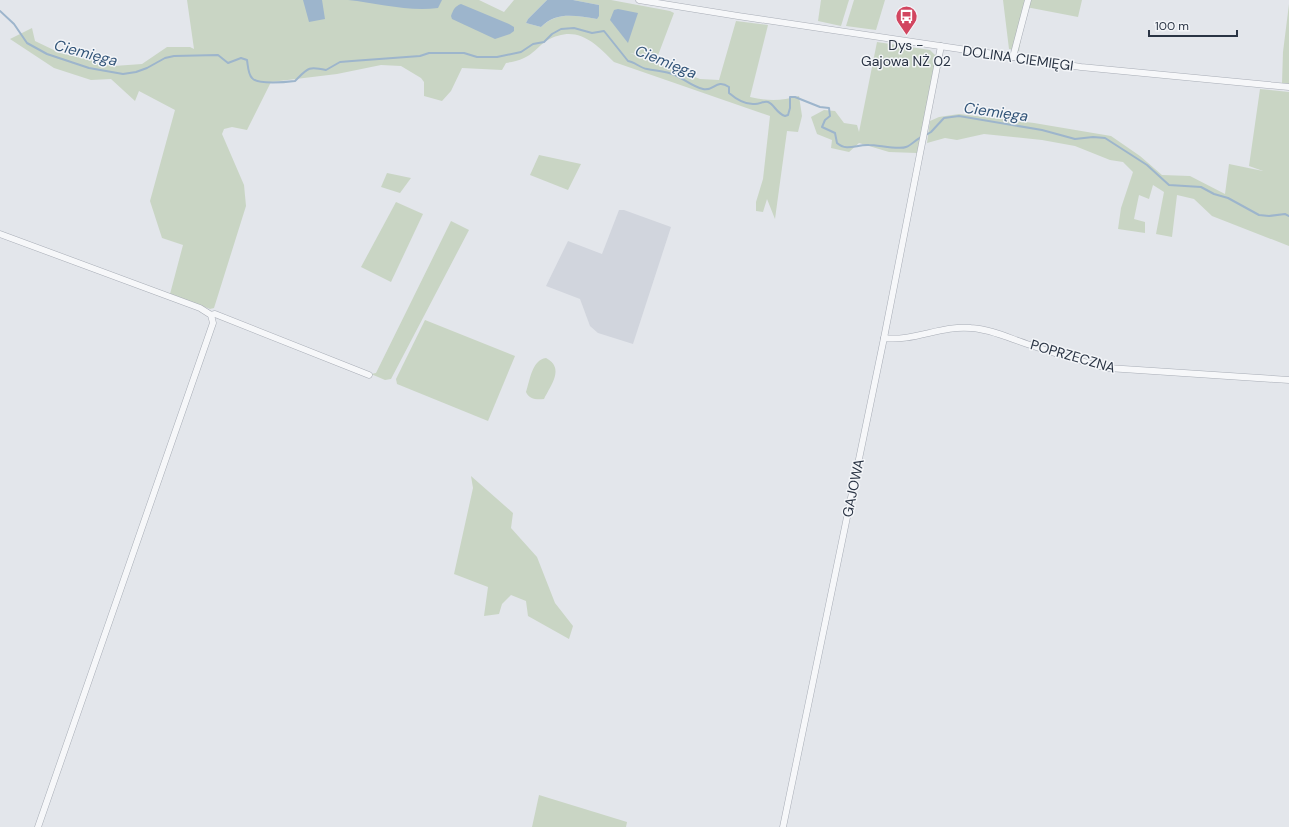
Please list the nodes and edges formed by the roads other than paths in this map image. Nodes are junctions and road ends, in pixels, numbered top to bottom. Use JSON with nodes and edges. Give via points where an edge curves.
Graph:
{"nodes":[{"id":1,"x":639,"y":0,"type":"edge"},
{"id":2,"x":1028,"y":0,"type":"edge"},
{"id":3,"x":941,"y":46,"type":"junction"},
{"id":4,"x":1013,"y":57,"type":"junction"},
{"id":5,"x":1289,"y":87,"type":"edge"},
{"id":6,"x":0,"y":234,"type":"edge"},
{"id":7,"x":211,"y":315,"type":"junction"},
{"id":8,"x":884,"y":338,"type":"junction"},
{"id":9,"x":368,"y":375,"type":"dead end"},
{"id":10,"x":1289,"y":380,"type":"edge"},
{"id":11,"x":38,"y":827,"type":"edge"},
{"id":12,"x":783,"y":827,"type":"edge"}],
"edges":[{"from":1,"to":3,"type":"street","name":"DOLINA CIEMIĘGI"},
{"from":2,"to":4,"type":"street"},
{"from":3,"to":4,"type":"street","name":"DOLINA CIEMIĘGI"},
{"from":3,"to":8,"type":"street","name":"GAJOWA"},
{"from":4,"to":5,"type":"street","name":"DOLINA CIEMIĘGI","via":[[1094,68]]},
{"from":6,"to":7,"type":"street","via":[[200,308]]},
{"from":7,"to":9,"type":"street","via":[[215,314]]},
{"from":7,"to":11,"type":"street","via":[[211,332]]},
{"from":8,"to":10,"type":"street","name":"POPRZECZNA","via":[[954,328],[972,328],[1108,368]]},
{"from":8,"to":12,"type":"street","name":"GAJOWA"}]}
